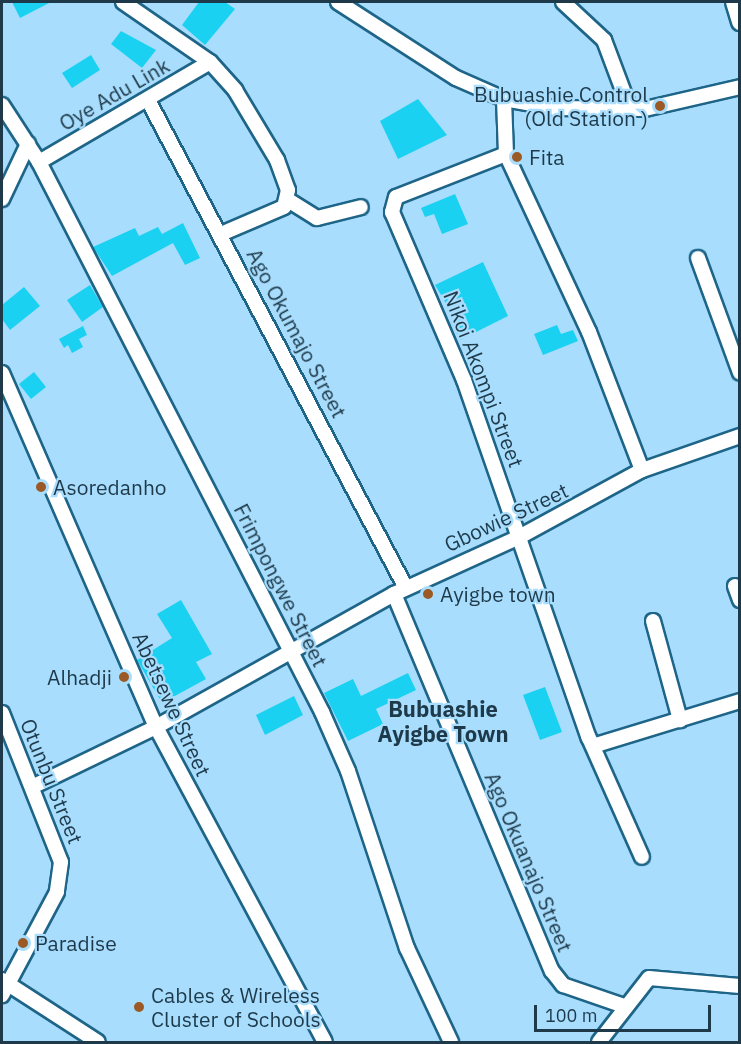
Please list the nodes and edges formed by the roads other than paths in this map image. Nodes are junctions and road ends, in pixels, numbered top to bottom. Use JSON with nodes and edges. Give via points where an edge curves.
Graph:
{"nodes":[{"id":1,"x":123,"y":2,"type":"edge"},
{"id":2,"x":338,"y":2,"type":"edge"},
{"id":3,"x":563,"y":2,"type":"edge"},
{"id":4,"x":734,"y":2,"type":"edge"},
{"id":5,"x":740,"y":22,"type":"edge"},
{"id":6,"x":210,"y":62,"type":"junction"},
{"id":7,"x":740,"y":87,"type":"edge"},
{"id":8,"x":504,"y":99,"type":"junction"},
{"id":9,"x":148,"y":100,"type":"junction"},
{"id":10,"x":2,"y":105,"type":"edge"},
{"id":11,"x":630,"y":109,"type":"junction"},
{"id":12,"x":28,"y":144,"type":"junction"},
{"id":13,"x":506,"y":154,"type":"junction"},
{"id":14,"x":39,"y":162,"type":"junction"},
{"id":15,"x":2,"y":199,"type":"edge"},
{"id":16,"x":288,"y":200,"type":"junction"},
{"id":17,"x":361,"y":207,"type":"dead end"},
{"id":18,"x":221,"y":234,"type":"junction"},
{"id":19,"x":698,"y":258,"type":"dead end"},
{"id":20,"x":2,"y":373,"type":"edge"},
{"id":21,"x":740,"y":373,"type":"edge"},
{"id":22,"x":740,"y":436,"type":"edge"},
{"id":23,"x":642,"y":470,"type":"junction"},
{"id":24,"x":521,"y":536,"type":"junction"},
{"id":25,"x":735,"y":586,"type":"dead end"},
{"id":26,"x":400,"y":591,"type":"junction"},
{"id":27,"x":740,"y":600,"type":"edge"},
{"id":28,"x":654,"y":621,"type":"dead end"},
{"id":29,"x":291,"y":651,"type":"junction"},
{"id":30,"x":740,"y":701,"type":"edge"},
{"id":31,"x":2,"y":713,"type":"edge"},
{"id":32,"x":680,"y":720,"type":"junction"},
{"id":33,"x":156,"y":727,"type":"junction"},
{"id":34,"x":596,"y":745,"type":"junction"},
{"id":35,"x":34,"y":786,"type":"junction"},
{"id":36,"x":642,"y":856,"type":"dead end"},
{"id":37,"x":5,"y":981,"type":"edge"},
{"id":38,"x":740,"y":986,"type":"edge"},
{"id":39,"x":2,"y":995,"type":"edge"},
{"id":40,"x":624,"y":1006,"type":"junction"},
{"id":41,"x":98,"y":1042,"type":"edge"},
{"id":42,"x":325,"y":1042,"type":"edge"},
{"id":43,"x":451,"y":1042,"type":"edge"},
{"id":44,"x":599,"y":1042,"type":"edge"}],
"edges":[{"from":1,"to":6,"type":"street"},
{"from":2,"to":8,"type":"street","via":[[456,78]]},
{"from":3,"to":11,"type":"street","via":[[604,40]]},
{"from":4,"to":5,"type":"street"},
{"from":6,"to":9,"type":"street","name":"Oye Adu Link"},
{"from":6,"to":16,"type":"street","via":[[235,90],[277,160]]},
{"from":7,"to":11,"type":"street","via":[[664,107]]},
{"from":8,"to":11,"type":"street","via":[[555,108]]},
{"from":8,"to":13,"type":"street"},
{"from":9,"to":14,"type":"street","name":"Oye Adu Link"},
{"from":9,"to":18,"type":"street","name":"Ago Okumajo Street"},
{"from":10,"to":12,"type":"street"},
{"from":12,"to":14,"type":"street","name":"Frimpongwe Street"},
{"from":12,"to":15,"type":"street"},
{"from":13,"to":23,"type":"street","via":[[589,332]]},
{"from":13,"to":24,"type":"street","name":"Nikoi Akompi Street","via":[[396,197],[392,212],[464,380]]},
{"from":14,"to":29,"type":"street","name":"Frimpongwe Street"},
{"from":16,"to":17,"type":"street","via":[[317,218]]},
{"from":16,"to":18,"type":"street","via":[[284,207]]},
{"from":18,"to":26,"type":"street","name":"Ago Okumajo Street"},
{"from":19,"to":21,"type":"street"},
{"from":20,"to":33,"type":"street","name":"Abetsewe Street"},
{"from":22,"to":23,"type":"street","name":"Gbowie Street"},
{"from":23,"to":24,"type":"street","name":"Gbowie Street"},
{"from":24,"to":26,"type":"street","name":"Gbowie Street"},
{"from":24,"to":34,"type":"street","name":"Nikoi Akompi Street","via":[[581,715]]},
{"from":25,"to":27,"type":"street"},
{"from":26,"to":29,"type":"street","name":"Gbowie Street"},
{"from":26,"to":40,"type":"street","name":"Ago Okuanajo Street","via":[[552,971],[563,985]]},
{"from":28,"to":32,"type":"street"},
{"from":29,"to":33,"type":"street","name":"Gbowie Street"},
{"from":29,"to":43,"type":"street","name":"Frimpongwe Street","via":[[348,771],[407,948]]},
{"from":30,"to":32,"type":"street"},
{"from":31,"to":35,"type":"street","name":"Otunbu Street"},
{"from":32,"to":34,"type":"street"},
{"from":33,"to":35,"type":"street","name":"Gbowie Street"},
{"from":33,"to":42,"type":"street","name":"Abetsewe Street"},
{"from":34,"to":36,"type":"street","name":"Nikoi Akompi Street"},
{"from":35,"to":37,"type":"street","name":"Otunbu Street","via":[[57,845],[61,871],[53,900]]},
{"from":37,"to":39,"type":"street","name":"Otunbu Street"},
{"from":37,"to":41,"type":"street"},
{"from":38,"to":40,"type":"street","via":[[649,978]]},
{"from":40,"to":44,"type":"street"}]}
